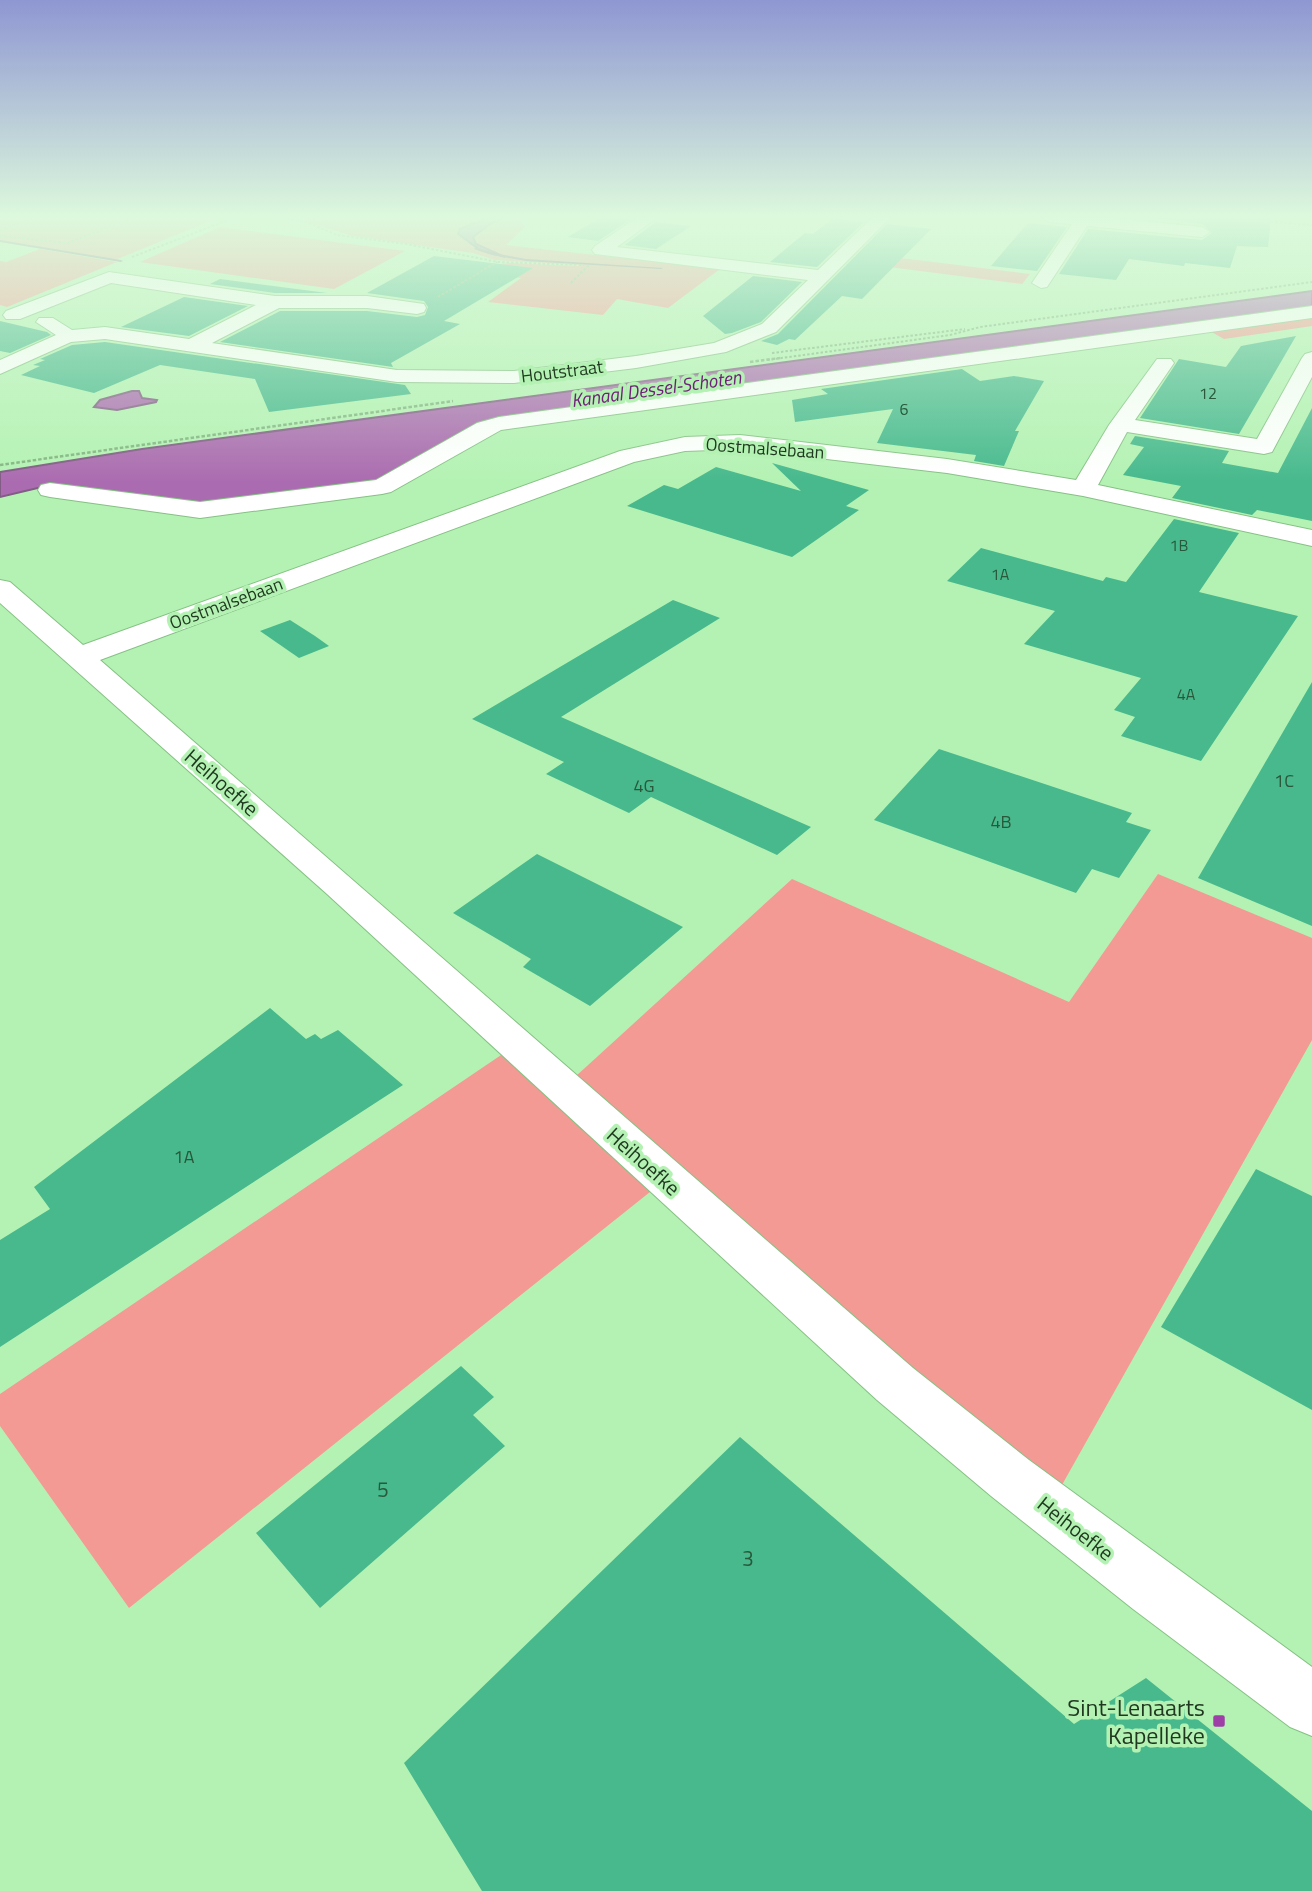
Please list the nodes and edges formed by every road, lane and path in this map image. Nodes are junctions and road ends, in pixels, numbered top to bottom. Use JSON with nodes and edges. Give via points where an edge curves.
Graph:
{"nodes":[{"id":1,"x":31,"y":305,"type":"edge"},
{"id":2,"x":87,"y":305,"type":"edge"},
{"id":3,"x":269,"y":305,"type":"edge"},
{"id":4,"x":394,"y":305,"type":"edge"},
{"id":5,"x":422,"y":305,"type":"edge"},
{"id":6,"x":795,"y":305,"type":"edge"},
{"id":7,"x":417,"y":308,"type":"joint"},
{"id":8,"x":1312,"y":312,"type":"edge"},
{"id":9,"x":7,"y":314,"type":"edge"},
{"id":10,"x":107,"y":314,"type":"dead end"},
{"id":11,"x":64,"y":316,"type":"junction"},
{"id":12,"x":980,"y":327,"type":"dead end"},
{"id":13,"x":66,"y":335,"type":"junction"},
{"id":14,"x":192,"y":345,"type":"junction"},
{"id":15,"x":765,"y":354,"type":"dead end"},
{"id":16,"x":1312,"y":358,"type":"edge"},
{"id":17,"x":1164,"y":363,"type":"dead end"},
{"id":18,"x":0,"y":368,"type":"edge"},
{"id":19,"x":1121,"y":424,"type":"junction"},
{"id":20,"x":1083,"y":489,"type":"junction"},
{"id":21,"x":50,"y":490,"type":"dead end"},
{"id":22,"x":1312,"y":538,"type":"edge"},
{"id":23,"x":0,"y":588,"type":"edge"},
{"id":24,"x":79,"y":657,"type":"junction"},
{"id":25,"x":1312,"y":1705,"type":"edge"}],
"edges":[{"from":1,"to":9,"type":"street"},
{"from":2,"to":11,"type":"street"},
{"from":3,"to":14,"type":"street"},
{"from":4,"to":7,"type":"street"},
{"from":5,"to":7,"type":"path"},
{"from":6,"to":14,"type":"street","name":"Houtstraat","via":[[769,328],[719,348],[514,377],[397,376]]},
{"from":8,"to":21,"type":"street","via":[[499,424],[382,487],[200,510]]},
{"from":9,"to":11,"type":"street"},
{"from":10,"to":11,"type":"street","via":[[94,319]]},
{"from":11,"to":13,"type":"street"},
{"from":12,"to":15,"type":"path"},
{"from":13,"to":14,"type":"street","name":"Houtstraat","via":[[105,333]]},
{"from":13,"to":18,"type":"street","via":[[60,342]]},
{"from":16,"to":19,"type":"street","via":[[1264,447]]},
{"from":17,"to":19,"type":"street"},
{"from":19,"to":20,"type":"street"},
{"from":20,"to":22,"type":"street","name":"Oostmalsebaan"},
{"from":20,"to":24,"type":"street","name":"Oostmalsebaan","via":[[984,471],[740,442],[672,446],[628,456]]},
{"from":23,"to":24,"type":"street","name":"Heihoefke"},
{"from":24,"to":25,"type":"street","name":"Heihoefke","via":[[895,1384],[1123,1565]]}]}
